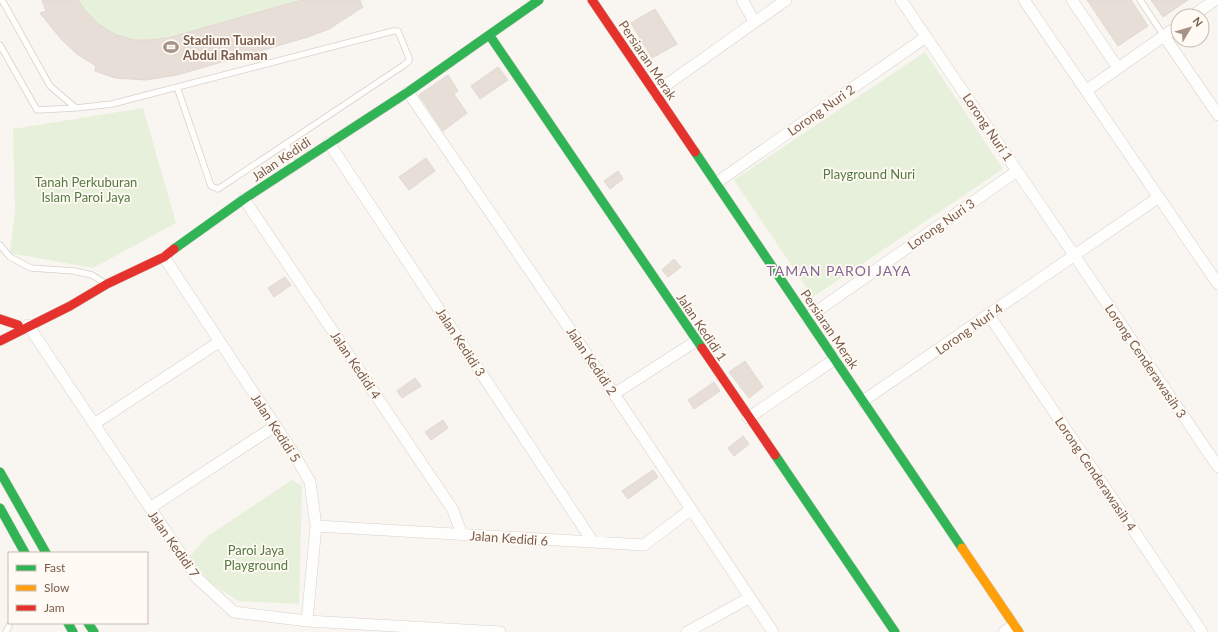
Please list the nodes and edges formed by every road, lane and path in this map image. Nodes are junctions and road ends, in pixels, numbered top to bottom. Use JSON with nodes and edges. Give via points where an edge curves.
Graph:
{"nodes":[{"id":1,"x":2,"y":0,"type":"edge"},
{"id":2,"x":539,"y":0,"type":"edge"},
{"id":3,"x":592,"y":0,"type":"edge"},
{"id":4,"x":742,"y":0,"type":"edge"},
{"id":5,"x":786,"y":0,"type":"edge"},
{"id":6,"x":901,"y":0,"type":"edge"},
{"id":7,"x":1024,"y":0,"type":"edge"},
{"id":8,"x":1072,"y":0,"type":"edge"},
{"id":9,"x":1140,"y":0,"type":"edge"},
{"id":10,"x":1212,"y":1,"type":"edge"},
{"id":11,"x":1203,"y":8,"type":"edge"},
{"id":12,"x":754,"y":21,"type":"junction"},
{"id":13,"x":1170,"y":32,"type":"edge"},
{"id":14,"x":490,"y":36,"type":"junction"},
{"id":15,"x":1164,"y":36,"type":"junction"},
{"id":16,"x":926,"y":37,"type":"junction"},
{"id":17,"x":0,"y":45,"type":"edge"},
{"id":18,"x":1118,"y":68,"type":"junction"},
{"id":19,"x":177,"y":87,"type":"junction"},
{"id":20,"x":1087,"y":90,"type":"junction"},
{"id":21,"x":408,"y":92,"type":"junction"},
{"id":22,"x":655,"y":93,"type":"junction"},
{"id":23,"x":76,"y":108,"type":"junction"},
{"id":24,"x":1218,"y":115,"type":"edge"},
{"id":25,"x":286,"y":143,"type":"junction"},
{"id":26,"x":329,"y":143,"type":"junction"},
{"id":27,"x":294,"y":167,"type":"junction"},
{"id":28,"x":1017,"y":171,"type":"junction"},
{"id":29,"x":716,"y":183,"type":"junction"},
{"id":30,"x":1159,"y":197,"type":"junction"},
{"id":31,"x":244,"y":199,"type":"junction"},
{"id":32,"x":0,"y":245,"type":"edge"},
{"id":33,"x":1074,"y":255,"type":"junction"},
{"id":34,"x":164,"y":258,"type":"junction"},
{"id":35,"x":107,"y":284,"type":"junction"},
{"id":36,"x":1218,"y":284,"type":"edge"},
{"id":37,"x":989,"y":315,"type":"junction"},
{"id":38,"x":807,"y":318,"type":"junction"},
{"id":39,"x":0,"y":319,"type":"edge"},
{"id":40,"x":23,"y":325,"type":"junction"},
{"id":41,"x":0,"y":329,"type":"edge"},
{"id":42,"x":0,"y":341,"type":"edge"},
{"id":43,"x":696,"y":341,"type":"junction"},
{"id":44,"x":219,"y":342,"type":"junction"},
{"id":45,"x":835,"y":359,"type":"junction"},
{"id":46,"x":614,"y":394,"type":"junction"},
{"id":47,"x":863,"y":401,"type":"junction"},
{"id":48,"x":748,"y":418,"type":"junction"},
{"id":49,"x":94,"y":424,"type":"junction"},
{"id":50,"x":275,"y":426,"type":"junction"},
{"id":51,"x":1218,"y":467,"type":"edge"},
{"id":52,"x":0,"y":472,"type":"edge"},
{"id":53,"x":0,"y":508,"type":"edge"},
{"id":54,"x":150,"y":508,"type":"junction"},
{"id":55,"x":690,"y":510,"type":"junction"},
{"id":56,"x":0,"y":520,"type":"edge"},
{"id":57,"x":316,"y":526,"type":"junction"},
{"id":58,"x":10,"y":528,"type":"junction"},
{"id":59,"x":462,"y":535,"type":"junction"},
{"id":60,"x":593,"y":542,"type":"junction"},
{"id":61,"x":24,"y":552,"type":"edge"},
{"id":62,"x":45,"y":552,"type":"edge"},
{"id":63,"x":749,"y":598,"type":"junction"},
{"id":64,"x":307,"y":621,"type":"junction"},
{"id":65,"x":1016,"y":629,"type":"edge"},
{"id":66,"x":500,"y":632,"type":"edge"},
{"id":67,"x":687,"y":632,"type":"edge"},
{"id":68,"x":773,"y":632,"type":"edge"},
{"id":69,"x":895,"y":632,"type":"edge"},
{"id":70,"x":1004,"y":632,"type":"edge"},
{"id":71,"x":1202,"y":632,"type":"edge"}],
"edges":[{"from":1,"to":23,"type":"lane","via":[[50,86]]},
{"from":2,"to":14,"type":"main road","name":"Jalan Kedidi"},
{"from":3,"to":22,"type":"main road","name":"Persiaran Merak"},
{"from":4,"to":12,"type":"street"},
{"from":5,"to":12,"type":"street"},
{"from":6,"to":16,"type":"street","name":"Lorong Nuri 1"},
{"from":7,"to":20,"type":"street"},
{"from":8,"to":18,"type":"street"},
{"from":9,"to":15,"type":"lane"},
{"from":10,"to":11,"type":"street"},
{"from":12,"to":22,"type":"street"},
{"from":13,"to":15,"type":"street"},
{"from":14,"to":21,"type":"main road","name":"Jalan Kedidi"},
{"from":14,"to":43,"type":"main road","name":"Jalan Kedidi 1"},
{"from":15,"to":18,"type":"street"},
{"from":15,"to":24,"type":"street"},
{"from":16,"to":28,"type":"street","name":"Lorong Nuri 1"},
{"from":16,"to":29,"type":"street","name":"Lorong Nuri 2"},
{"from":17,"to":23,"type":"lane","via":[[37,110]]},
{"from":18,"to":20,"type":"street"},
{"from":19,"to":23,"type":"lane","via":[[112,104]]},
{"from":19,"to":25,"type":"lane","via":[[211,186],[218,189]]},
{"from":19,"to":25,"type":"lane","via":[[398,31],[409,61]]},
{"from":20,"to":30,"type":"street"},
{"from":21,"to":26,"type":"main road","name":"Jalan Kedidi"},
{"from":21,"to":46,"type":"street","name":"Jalan Kedidi 2"},
{"from":22,"to":29,"type":"main road","name":"Persiaran Merak"},
{"from":25,"to":27,"type":"lane"},
{"from":26,"to":27,"type":"main road","name":"Jalan Kedidi"},
{"from":26,"to":60,"type":"street","name":"Jalan Kedidi 3"},
{"from":27,"to":31,"type":"main road","name":"Jalan Kedidi"},
{"from":28,"to":33,"type":"street","name":"Lorong Nuri 1"},
{"from":28,"to":38,"type":"street","name":"Lorong Nuri 3"},
{"from":29,"to":38,"type":"main road","name":"Persiaran Merak"},
{"from":30,"to":33,"type":"street","name":"Lorong Nuri 4"},
{"from":30,"to":36,"type":"street"},
{"from":31,"to":34,"type":"main road","name":"Jalan Kedidi"},
{"from":31,"to":59,"type":"street","name":"Jalan Kedidi 4","via":[[453,510]]},
{"from":32,"to":35,"type":"lane","via":[[10,257],[31,268],[74,271],[92,275]]},
{"from":33,"to":37,"type":"street","name":"Lorong Nuri 4"},
{"from":33,"to":51,"type":"street","name":"Lorong Cenderawasih 3"},
{"from":34,"to":35,"type":"main road","name":"Jalan Kedidi"},
{"from":34,"to":44,"type":"street","name":"Jalan Kedidi 5"},
{"from":35,"to":40,"type":"main road","name":"Jalan Kedidi","via":[[70,306]]},
{"from":37,"to":47,"type":"street","name":"Lorong Nuri 4"},
{"from":37,"to":71,"type":"street","name":"Lorong Cenderawasih 4"},
{"from":38,"to":45,"type":"main road","name":"Persiaran Merak"},
{"from":39,"to":40,"type":"main road"},
{"from":40,"to":41,"type":"main road"},
{"from":40,"to":42,"type":"main road"},
{"from":40,"to":49,"type":"street","name":"Jalan Kedidi 7"},
{"from":43,"to":46,"type":"street"},
{"from":43,"to":48,"type":"main road","name":"Jalan Kedidi 1"},
{"from":44,"to":49,"type":"street"},
{"from":44,"to":50,"type":"street","name":"Jalan Kedidi 5"},
{"from":45,"to":47,"type":"main road","name":"Persiaran Merak"},
{"from":45,"to":48,"type":"street"},
{"from":46,"to":55,"type":"street","name":"Jalan Kedidi 2"},
{"from":47,"to":65,"type":"main road","name":"Persiaran Merak"},
{"from":48,"to":69,"type":"main road","name":"Jalan Kedidi 1"},
{"from":49,"to":54,"type":"street","name":"Jalan Kedidi 7"},
{"from":50,"to":54,"type":"street"},
{"from":50,"to":57,"type":"street","name":"Jalan Kedidi 5","via":[[310,482]]},
{"from":52,"to":62,"type":"main road"},
{"from":53,"to":58,"type":"main road"},
{"from":54,"to":64,"type":"street","name":"Jalan Kedidi 7","via":[[197,578],[234,612]]},
{"from":55,"to":60,"type":"street","name":"Jalan Kedidi 6","via":[[644,545]]},
{"from":55,"to":63,"type":"street","name":"Jalan Kedidi 2"},
{"from":56,"to":58,"type":"main road"},
{"from":57,"to":59,"type":"street","name":"Jalan Kedidi 6"},
{"from":57,"to":64,"type":"street","name":"Jalan Kedidi 5"},
{"from":58,"to":61,"type":"main road"},
{"from":59,"to":60,"type":"street","name":"Jalan Kedidi 6"},
{"from":63,"to":67,"type":"street"},
{"from":63,"to":68,"type":"street","name":"Jalan Kedidi 2"},
{"from":64,"to":66,"type":"street","name":"Jalan Kedidi 7"},
{"from":65,"to":70,"type":"street"}]}
